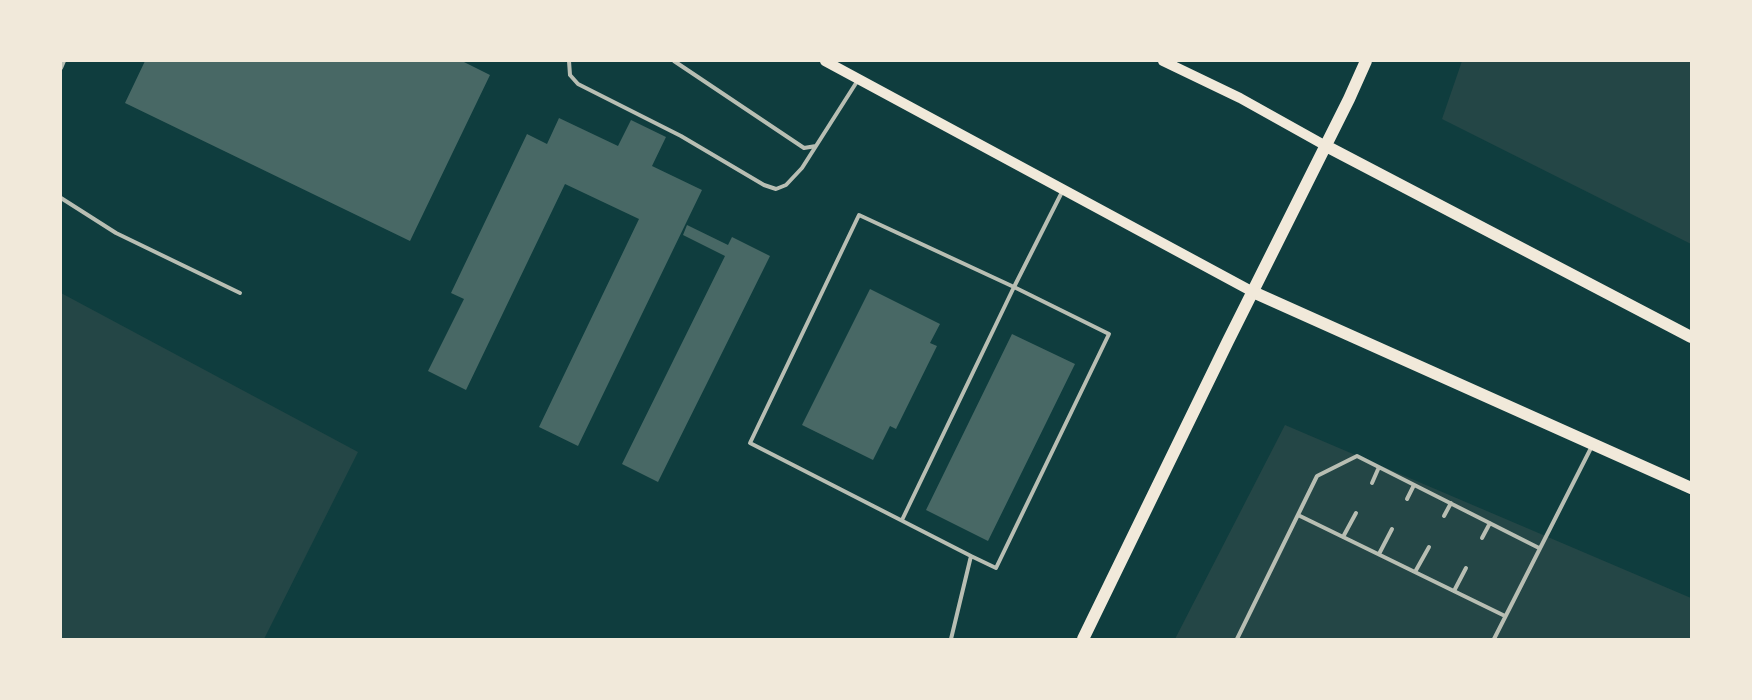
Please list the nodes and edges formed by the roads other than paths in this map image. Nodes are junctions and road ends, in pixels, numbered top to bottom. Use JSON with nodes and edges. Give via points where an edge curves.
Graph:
{"nodes":[{"id":1,"x":64,"y":61,"type":"edge"},
{"id":2,"x":570,"y":61,"type":"edge"},
{"id":3,"x":674,"y":61,"type":"edge"},
{"id":4,"x":825,"y":61,"type":"edge"},
{"id":5,"x":1163,"y":61,"type":"edge"},
{"id":6,"x":1366,"y":61,"type":"edge"},
{"id":7,"x":61,"y":68,"type":"edge"},
{"id":8,"x":858,"y":80,"type":"junction"},
{"id":9,"x":816,"y":146,"type":"junction"},
{"id":10,"x":1326,"y":146,"type":"junction"},
{"id":11,"x":1063,"y":190,"type":"junction"},
{"id":12,"x":61,"y":198,"type":"edge"},
{"id":13,"x":1014,"y":287,"type":"junction"},
{"id":14,"x":1252,"y":292,"type":"junction"},
{"id":15,"x":240,"y":293,"type":"dead end"},
{"id":16,"x":1691,"y":337,"type":"edge"},
{"id":17,"x":1593,"y":444,"type":"junction"},
{"id":18,"x":1380,"y":468,"type":"junction"},
{"id":19,"x":1372,"y":483,"type":"dead end"},
{"id":20,"x":1414,"y":485,"type":"junction"},
{"id":21,"x":1691,"y":488,"type":"edge"},
{"id":22,"x":1407,"y":499,"type":"dead end"},
{"id":23,"x":1451,"y":503,"type":"junction"},
{"id":24,"x":1356,"y":513,"type":"dead end"},
{"id":25,"x":1298,"y":515,"type":"junction"},
{"id":26,"x":1444,"y":516,"type":"dead end"},
{"id":27,"x":902,"y":520,"type":"junction"},
{"id":28,"x":1490,"y":523,"type":"junction"},
{"id":29,"x":1392,"y":529,"type":"dead end"},
{"id":30,"x":1343,"y":537,"type":"junction"},
{"id":31,"x":1482,"y":538,"type":"dead end"},
{"id":32,"x":1429,"y":547,"type":"dead end"},
{"id":33,"x":1539,"y":548,"type":"junction"},
{"id":34,"x":1379,"y":554,"type":"junction"},
{"id":35,"x":971,"y":556,"type":"junction"},
{"id":36,"x":1466,"y":568,"type":"dead end"},
{"id":37,"x":1416,"y":572,"type":"junction"},
{"id":38,"x":1454,"y":591,"type":"junction"},
{"id":39,"x":1506,"y":616,"type":"junction"},
{"id":40,"x":951,"y":639,"type":"edge"},
{"id":41,"x":1084,"y":639,"type":"edge"},
{"id":42,"x":1237,"y":639,"type":"edge"},
{"id":43,"x":1494,"y":639,"type":"edge"}],
"edges":[{"from":1,"to":7,"type":"lane"},
{"from":2,"to":9,"type":"lane","via":[[570,75],[578,84],[681,136],[764,185],[776,189],[786,185]]},
{"from":3,"to":9,"type":"lane","via":[[804,148]]},
{"from":4,"to":8,"type":"main road"},
{"from":5,"to":10,"type":"main road","via":[[1240,98]]},
{"from":6,"to":10,"type":"main road"},
{"from":8,"to":9,"type":"lane"},
{"from":8,"to":11,"type":"main road"},
{"from":10,"to":14,"type":"main road"},
{"from":10,"to":16,"type":"main road"},
{"from":11,"to":13,"type":"lane"},
{"from":11,"to":14,"type":"main road"},
{"from":12,"to":15,"type":"lane","via":[[116,233]]},
{"from":13,"to":27,"type":"lane"},
{"from":13,"to":27,"type":"lane","via":[[860,215],[855,224],[750,443]]},
{"from":13,"to":35,"type":"lane","via":[[1109,334],[996,568]]},
{"from":14,"to":17,"type":"main road"},
{"from":14,"to":41,"type":"main road"},
{"from":17,"to":21,"type":"main road"},
{"from":17,"to":33,"type":"lane"},
{"from":18,"to":19,"type":"lane"},
{"from":18,"to":20,"type":"lane"},
{"from":18,"to":25,"type":"lane","via":[[1357,456],[1317,476]]},
{"from":20,"to":22,"type":"lane"},
{"from":20,"to":23,"type":"lane"},
{"from":23,"to":26,"type":"lane"},
{"from":23,"to":28,"type":"lane"},
{"from":24,"to":30,"type":"lane"},
{"from":25,"to":30,"type":"lane"},
{"from":25,"to":42,"type":"lane"},
{"from":27,"to":35,"type":"lane"},
{"from":28,"to":31,"type":"lane"},
{"from":28,"to":33,"type":"lane"},
{"from":29,"to":34,"type":"lane"},
{"from":30,"to":34,"type":"lane"},
{"from":32,"to":37,"type":"lane"},
{"from":33,"to":39,"type":"lane"},
{"from":34,"to":37,"type":"lane"},
{"from":35,"to":40,"type":"lane"},
{"from":36,"to":38,"type":"lane"},
{"from":37,"to":38,"type":"lane"},
{"from":38,"to":39,"type":"lane"},
{"from":39,"to":43,"type":"lane"}]}
